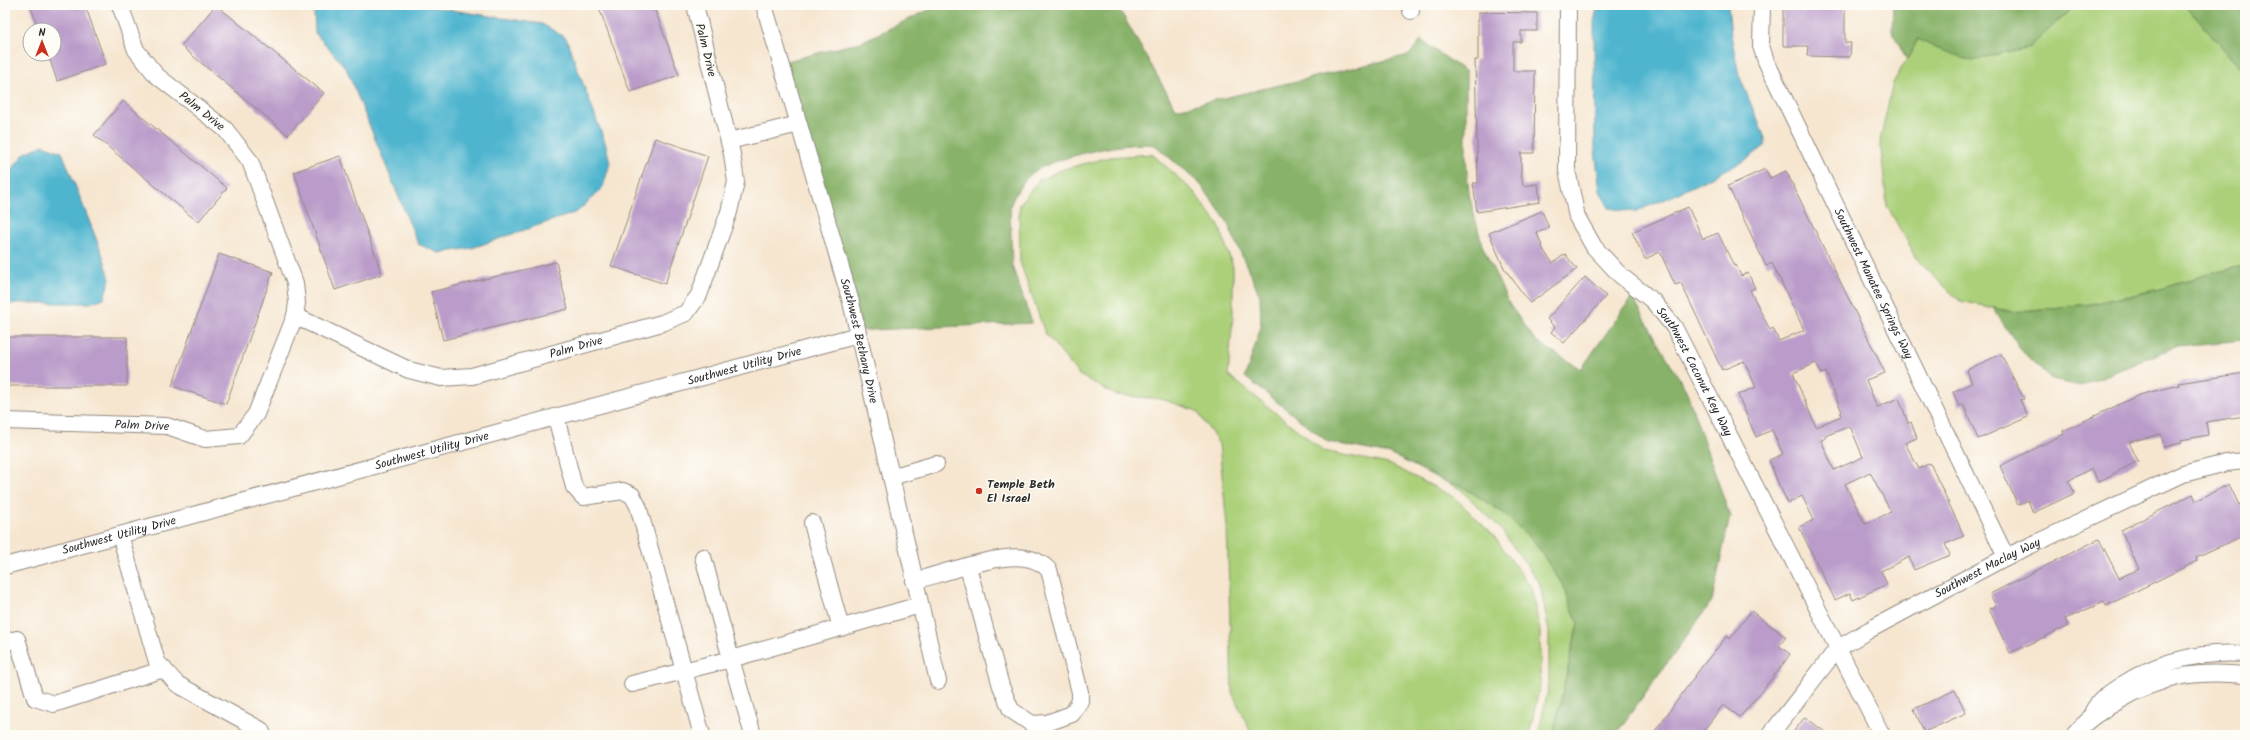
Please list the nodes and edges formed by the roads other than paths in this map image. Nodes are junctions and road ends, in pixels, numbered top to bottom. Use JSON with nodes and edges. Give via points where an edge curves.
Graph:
{"nodes":[{"id":1,"x":120,"y":5,"type":"edge"},
{"id":2,"x":696,"y":5,"type":"edge"},
{"id":3,"x":764,"y":5,"type":"edge"},
{"id":4,"x":1568,"y":5,"type":"edge"},
{"id":5,"x":1762,"y":5,"type":"edge"},
{"id":6,"x":799,"y":124,"type":"junction"},
{"id":7,"x":729,"y":141,"type":"junction"},
{"id":8,"x":295,"y":316,"type":"junction"},
{"id":9,"x":858,"y":335,"type":"junction"},
{"id":10,"x":556,"y":417,"type":"junction"},
{"id":11,"x":5,"y":421,"type":"edge"},
{"id":12,"x":2245,"y":461,"type":"edge"},
{"id":13,"x":936,"y":464,"type":"dead end"},
{"id":14,"x":891,"y":477,"type":"junction"},
{"id":15,"x":812,"y":523,"type":"dead end"},
{"id":16,"x":120,"y":535,"type":"junction"},
{"id":17,"x":703,"y":557,"type":"dead end"},
{"id":18,"x":2006,"y":557,"type":"junction"},
{"id":19,"x":5,"y":566,"type":"edge"},
{"id":20,"x":968,"y":567,"type":"junction"},
{"id":21,"x":914,"y":581,"type":"junction"},
{"id":22,"x":920,"y":605,"type":"junction"},
{"id":23,"x":841,"y":628,"type":"junction"},
{"id":24,"x":5,"y":642,"type":"edge"},
{"id":25,"x":1838,"y":649,"type":"junction"},
{"id":26,"x":2245,"y":654,"type":"edge"},
{"id":27,"x":731,"y":659,"type":"junction"},
{"id":28,"x":164,"y":669,"type":"junction"},
{"id":29,"x":684,"y":671,"type":"junction"},
{"id":30,"x":2245,"y":675,"type":"edge"},
{"id":31,"x":938,"y":681,"type":"dead end"},
{"id":32,"x":632,"y":684,"type":"dead end"},
{"id":33,"x":2088,"y":719,"type":"junction"},
{"id":34,"x":263,"y":735,"type":"edge"},
{"id":35,"x":702,"y":735,"type":"edge"},
{"id":36,"x":753,"y":735,"type":"edge"},
{"id":37,"x":1770,"y":735,"type":"edge"},
{"id":38,"x":1882,"y":735,"type":"edge"},
{"id":39,"x":2074,"y":735,"type":"edge"}],
"edges":[{"from":1,"to":8,"type":"street","name":"Palm Drive","via":[[136,50],[156,75],[226,129],[250,161],[295,283]]},
{"from":2,"to":7,"type":"street","name":"Palm Drive"},
{"from":3,"to":6,"type":"street","name":"Southwest Bethany Drive"},
{"from":4,"to":25,"type":"street","name":"Southwest Coconut Key Way","via":[[1567,170],[1577,217],[1594,247],[1620,275],[1653,301],[1674,327]]},
{"from":5,"to":18,"type":"street","name":"Southwest Manatee Springs Way","via":[[1762,46],[1766,61]]},
{"from":6,"to":7,"type":"street"},
{"from":6,"to":9,"type":"street","name":"Southwest Bethany Drive","via":[[851,302]]},
{"from":7,"to":8,"type":"street","name":"Palm Drive","via":[[736,182],[729,212],[699,295],[686,313],[662,323],[472,376],[441,378],[409,370]]},
{"from":8,"to":11,"type":"street","name":"Palm Drive","via":[[256,414],[239,436],[205,440],[167,426]]},
{"from":9,"to":10,"type":"street","name":"Southwest Utility Drive"},
{"from":9,"to":14,"type":"street","name":"Southwest Bethany Drive"},
{"from":10,"to":16,"type":"street","name":"Southwest Utility Drive"},
{"from":10,"to":29,"type":"street","via":[[574,487],[583,497],[623,491],[632,495],[638,506]]},
{"from":12,"to":18,"type":"street","name":"Southwest Maclay Way","via":[[2183,474]]},
{"from":13,"to":14,"type":"street"},
{"from":14,"to":21,"type":"street","name":"Southwest Bethany Drive"},
{"from":15,"to":23,"type":"street"},
{"from":16,"to":19,"type":"street","name":"Southwest Utility Drive"},
{"from":16,"to":28,"type":"street","via":[[157,662]]},
{"from":17,"to":27,"type":"street"},
{"from":18,"to":25,"type":"street","name":"Southwest Maclay Way"},
{"from":20,"to":20,"type":"street","via":[[1003,558],[1024,557],[1041,562],[1049,570],[1080,692],[1080,701],[1072,714],[1047,723],[1032,724],[1011,710],[1001,686]]},
{"from":20,"to":21,"type":"street"},
{"from":21,"to":22,"type":"street","name":"Southwest Bethany Drive"},
{"from":22,"to":23,"type":"street"},
{"from":22,"to":31,"type":"street","name":"Southwest Bethany Drive"},
{"from":23,"to":27,"type":"street"},
{"from":24,"to":28,"type":"street","via":[[17,639],[35,698],[54,704]]},
{"from":25,"to":37,"type":"street","name":"Southwest Maclay Way"},
{"from":25,"to":38,"type":"street","name":"Southwest Coconut Key Way"},
{"from":26,"to":33,"type":"street","via":[[2209,653],[2165,662],[2107,694]]},
{"from":27,"to":29,"type":"street"},
{"from":27,"to":36,"type":"street"},
{"from":28,"to":34,"type":"street","via":[[177,684],[261,730]]},
{"from":29,"to":32,"type":"street"},
{"from":29,"to":35,"type":"street"},
{"from":30,"to":33,"type":"street","via":[[2200,673],[2156,682]]},
{"from":33,"to":39,"type":"street"}]}
